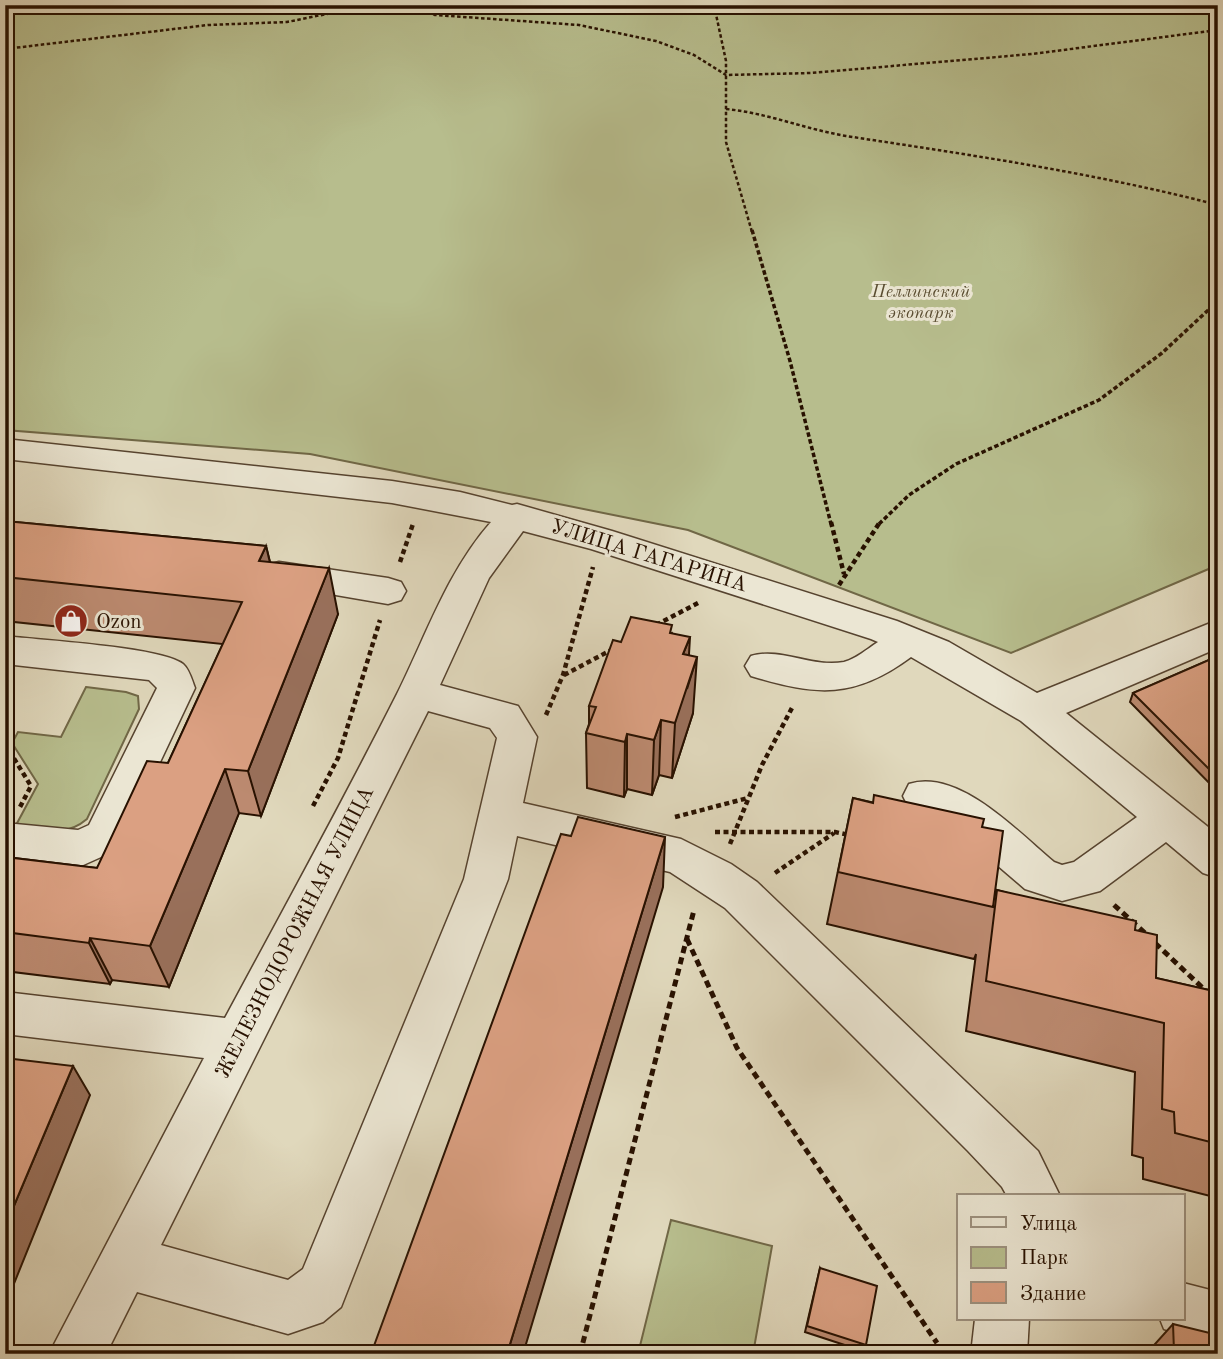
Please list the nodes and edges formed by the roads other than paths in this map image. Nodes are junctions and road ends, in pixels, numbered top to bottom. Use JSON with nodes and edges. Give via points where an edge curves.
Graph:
{"nodes":[{"id":1,"x":5,"y":449,"type":"edge"},
{"id":2,"x":517,"y":516,"type":"junction"},
{"id":3,"x":250,"y":572,"type":"edge"},
{"id":4,"x":388,"y":591,"type":"road end"},
{"id":5,"x":1218,"y":633,"type":"edge"},
{"id":6,"x":908,"y":640,"type":"junction"},
{"id":7,"x":5,"y":650,"type":"edge"},
{"id":8,"x":764,"y":666,"type":"dead end"},
{"id":9,"x":417,"y":693,"type":"junction"},
{"id":10,"x":1035,"y":710,"type":"junction"},
{"id":11,"x":924,"y":796,"type":"dead end"},
{"id":12,"x":500,"y":815,"type":"junction"},
{"id":13,"x":1167,"y":818,"type":"junction"},
{"id":14,"x":10,"y":828,"type":"edge"},
{"id":15,"x":1218,"y":860,"type":"edge"},
{"id":16,"x":5,"y":1013,"type":"edge"},
{"id":17,"x":239,"y":1041,"type":"junction"},
{"id":18,"x":1033,"y":1194,"type":"edge"},
{"id":19,"x":124,"y":1262,"type":"junction"},
{"id":20,"x":1184,"y":1310,"type":"edge"},
{"id":21,"x":1218,"y":1318,"type":"edge"},
{"id":22,"x":1002,"y":1320,"type":"edge"},
{"id":23,"x":77,"y":1354,"type":"edge"},
{"id":24,"x":999,"y":1354,"type":"edge"}],
"edges":[{"from":1,"to":2,"type":"street","name":"УЛИЦА ГАГАРИНА","via":[[217,482],[392,492]]},
{"from":2,"to":6,"type":"street","name":"УЛИЦА ГАГАРИНА","via":[[826,610]]},
{"from":2,"to":9,"type":"street","name":"ЖЕЛЕЗНОДОРОЖНАЯ УЛИЦА","via":[[500,533],[468,582]]},
{"from":3,"to":4,"type":"street"},
{"from":5,"to":10,"type":"street"},
{"from":6,"to":8,"type":"street","via":[[866,669],[846,676],[823,677]]},
{"from":6,"to":10,"type":"street","name":"УЛИЦА ГАГАРИНА"},
{"from":7,"to":14,"type":"street","via":[[157,667],[171,675],[176,688],[104,837],[80,848]]},
{"from":9,"to":12,"type":"street","via":[[504,718],[517,737]]},
{"from":9,"to":17,"type":"street","name":"ЖЕЛЕЗНОДОРОЖНАЯ УЛИЦА"},
{"from":10,"to":13,"type":"street","name":"УЛИЦА ГАГАРИНА"},
{"from":11,"to":13,"type":"street","via":[[963,811],[1040,876],[1062,883],[1085,878]]},
{"from":12,"to":18,"type":"street","via":[[717,869],[986,1134],[1020,1169]]},
{"from":12,"to":19,"type":"street","via":[[486,879],[322,1288],[304,1303],[288,1307]]},
{"from":13,"to":15,"type":"street","name":"УЛИЦА ГАГАРИНА"},
{"from":16,"to":17,"type":"street"},
{"from":17,"to":19,"type":"street","name":"ЖЕЛЕЗНОДОРОЖНАЯ УЛИЦА"},
{"from":19,"to":23,"type":"street","name":"ЖЕЛЕЗНОДОРОЖНАЯ УЛИЦА"},
{"from":20,"to":21,"type":"street"},
{"from":22,"to":24,"type":"street"}]}
